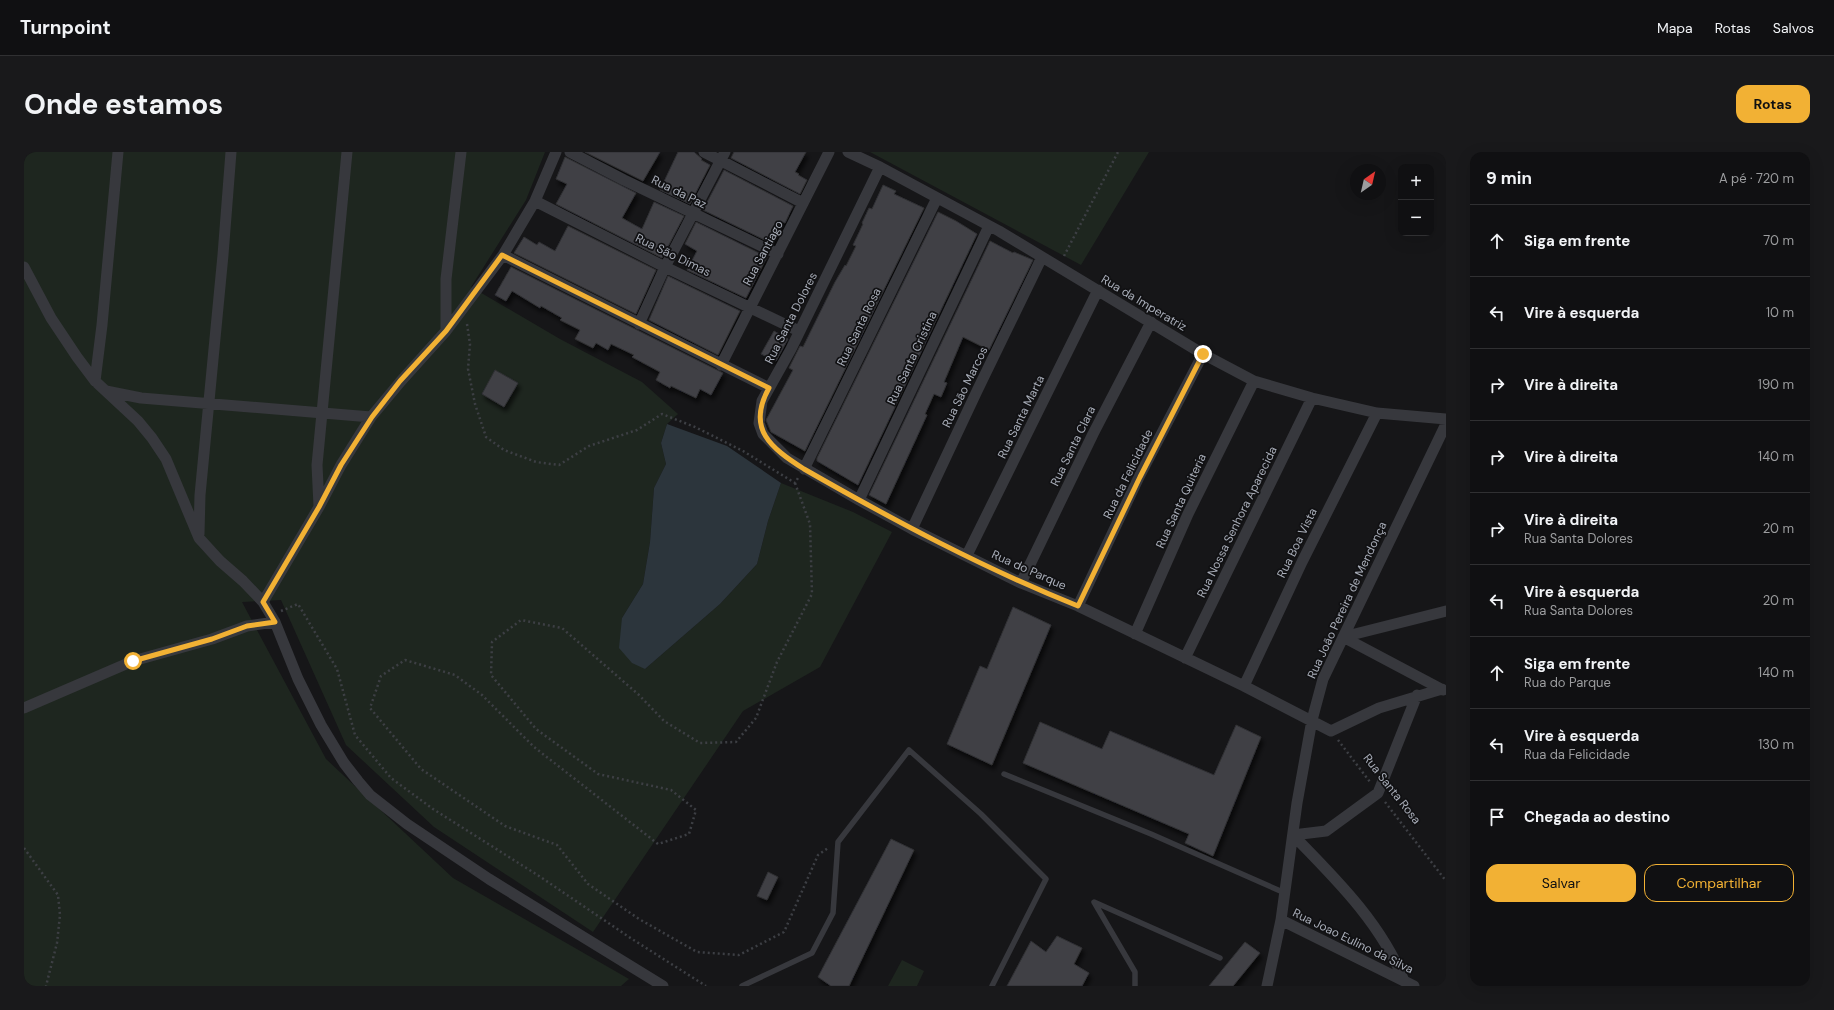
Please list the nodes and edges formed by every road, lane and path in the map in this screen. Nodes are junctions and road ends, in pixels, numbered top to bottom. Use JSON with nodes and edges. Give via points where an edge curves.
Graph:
{"nodes":[{"id":1,"x":118,"y":152,"type":"edge"},
{"id":2,"x":231,"y":152,"type":"edge"},
{"id":3,"x":347,"y":152,"type":"edge"},
{"id":4,"x":461,"y":152,"type":"edge"},
{"id":5,"x":556,"y":152,"type":"edge"},
{"id":6,"x":570,"y":152,"type":"edge"},
{"id":7,"x":704,"y":152,"type":"edge"},
{"id":8,"x":829,"y":152,"type":"edge"},
{"id":9,"x":848,"y":152,"type":"edge"},
{"id":10,"x":1118,"y":152,"type":"edge"},
{"id":11,"x":722,"y":156,"type":"edge"},
{"id":12,"x":880,"y":167,"type":"junction"},
{"id":13,"x":937,"y":198,"type":"junction"},
{"id":14,"x":535,"y":201,"type":"junction"},
{"id":15,"x":803,"y":203,"type":"junction"},
{"id":16,"x":694,"y":214,"type":"junction"},
{"id":17,"x":989,"y":226,"type":"junction"},
{"id":18,"x":778,"y":254,"type":"junction"},
{"id":19,"x":502,"y":255,"type":"junction"},
{"id":20,"x":1042,"y":257,"type":"junction"},
{"id":21,"x":24,"y":267,"type":"edge"},
{"id":22,"x":665,"y":267,"type":"junction"},
{"id":23,"x":1059,"y":267,"type":"junction"},
{"id":24,"x":1098,"y":290,"type":"junction"},
{"id":25,"x":464,"y":307,"type":"junction"},
{"id":26,"x":750,"y":307,"type":"junction"},
{"id":27,"x":1151,"y":322,"type":"junction"},
{"id":28,"x":639,"y":324,"type":"junction"},
{"id":29,"x":446,"y":331,"type":"junction"},
{"id":30,"x":799,"y":331,"type":"junction"},
{"id":31,"x":1203,"y":354,"type":"junction"},
{"id":32,"x":721,"y":365,"type":"junction"},
{"id":33,"x":95,"y":380,"type":"junction"},
{"id":34,"x":1254,"y":382,"type":"junction"},
{"id":35,"x":769,"y":388,"type":"junction"},
{"id":36,"x":105,"y":391,"type":"junction"},
{"id":37,"x":1312,"y":398,"type":"junction"},
{"id":38,"x":208,"y":402,"type":"junction"},
{"id":39,"x":1377,"y":413,"type":"junction"},
{"id":40,"x":322,"y":414,"type":"junction"},
{"id":41,"x":372,"y":417,"type":"junction"},
{"id":42,"x":1446,"y":419,"type":"edge"},
{"id":43,"x":1446,"y":424,"type":"edge"},
{"id":44,"x":804,"y":469,"type":"junction"},
{"id":45,"x":795,"y":482,"type":"junction"},
{"id":46,"x":859,"y":500,"type":"junction"},
{"id":47,"x":319,"y":507,"type":"junction"},
{"id":48,"x":912,"y":529,"type":"junction"},
{"id":49,"x":199,"y":538,"type":"junction"},
{"id":50,"x":967,"y":555,"type":"junction"},
{"id":51,"x":1021,"y":583,"type":"junction"},
{"id":52,"x":263,"y":602,"type":"junction"},
{"id":53,"x":1078,"y":606,"type":"junction"},
{"id":54,"x":1446,"y":611,"type":"edge"},
{"id":55,"x":273,"y":619,"type":"junction"},
{"id":56,"x":1135,"y":634,"type":"junction"},
{"id":57,"x":1343,"y":637,"type":"junction"},
{"id":58,"x":1185,"y":658,"type":"junction"},
{"id":59,"x":1244,"y":686,"type":"junction"},
{"id":60,"x":1444,"y":690,"type":"edge"},
{"id":61,"x":1417,"y":695,"type":"junction"},
{"id":62,"x":24,"y":708,"type":"edge"},
{"id":63,"x":1312,"y":720,"type":"junction"},
{"id":64,"x":1331,"y":732,"type":"junction"},
{"id":65,"x":1004,"y":774,"type":"dead end"},
{"id":66,"x":1378,"y":793,"type":"junction"},
{"id":67,"x":1293,"y":835,"type":"junction"},
{"id":68,"x":838,"y":842,"type":"junction"},
{"id":69,"x":24,"y":848,"type":"edge"},
{"id":70,"x":1446,"y":881,"type":"edge"},
{"id":71,"x":1285,"y":893,"type":"junction"},
{"id":72,"x":1280,"y":920,"type":"junction"},
{"id":73,"x":1220,"y":958,"type":"dead end"},
{"id":74,"x":1409,"y":984,"type":"edge"},
{"id":75,"x":659,"y":985,"type":"edge"},
{"id":76,"x":46,"y":986,"type":"edge"},
{"id":77,"x":706,"y":986,"type":"edge"},
{"id":78,"x":742,"y":986,"type":"edge"},
{"id":79,"x":992,"y":986,"type":"edge"},
{"id":80,"x":1135,"y":986,"type":"edge"},
{"id":81,"x":1267,"y":986,"type":"edge"}],
"edges":[{"from":1,"to":33,"type":"street"},
{"from":2,"to":38,"type":"street"},
{"from":3,"to":40,"type":"street"},
{"from":4,"to":29,"type":"street","via":[[446,279]]},
{"from":5,"to":14,"type":"street"},
{"from":6,"to":16,"type":"street","name":"Rua da Paz"},
{"from":7,"to":11,"type":"street"},
{"from":8,"to":15,"type":"street","name":"Rua Santiago"},
{"from":9,"to":12,"type":"street","name":"Rua da Imperatriz"},
{"from":10,"to":23,"type":"path"},
{"from":11,"to":15,"type":"street"},
{"from":11,"to":16,"type":"street"},
{"from":12,"to":13,"type":"street","name":"Rua da Imperatriz"},
{"from":12,"to":30,"type":"street","name":"Rua Santa Dolores"},
{"from":13,"to":17,"type":"street","name":"Rua da Imperatriz"},
{"from":13,"to":44,"type":"street","name":"Rua Santa Rosa"},
{"from":14,"to":19,"type":"street"},
{"from":14,"to":22,"type":"street","name":"Rua São Dimas"},
{"from":15,"to":18,"type":"street","name":"Rua Santiago"},
{"from":16,"to":18,"type":"street","name":"Rua da Paz"},
{"from":16,"to":22,"type":"street"},
{"from":17,"to":20,"type":"street","name":"Rua da Imperatriz"},
{"from":17,"to":46,"type":"street","name":"Rua Santa Cristina"},
{"from":18,"to":26,"type":"street","name":"Rua Santiago"},
{"from":19,"to":25,"type":"street"},
{"from":19,"to":28,"type":"street"},
{"from":20,"to":23,"type":"street","name":"Rua da Imperatriz"},
{"from":20,"to":48,"type":"street","name":"Rua São Marcos"},
{"from":21,"to":33,"type":"street","via":[[51,318]]},
{"from":22,"to":26,"type":"street","name":"Rua São Dimas"},
{"from":22,"to":28,"type":"street"},
{"from":23,"to":24,"type":"street","name":"Rua da Imperatriz"},
{"from":24,"to":27,"type":"street","name":"Rua da Imperatriz"},
{"from":24,"to":50,"type":"street","name":"Rua Santa Marta"},
{"from":25,"to":29,"type":"street"},
{"from":25,"to":45,"type":"path","via":[[470,344],[468,369],[475,404],[486,437],[504,450],[536,462],[559,465],[589,446],[637,430],[662,414],[743,450]]},
{"from":26,"to":30,"type":"street","name":"Rua São Dimas"},
{"from":26,"to":32,"type":"street","name":"Rua Santiago"},
{"from":27,"to":31,"type":"street","name":"Rua da Imperatriz"},
{"from":27,"to":51,"type":"street","name":"Rua Santa Clara"},
{"from":28,"to":32,"type":"street"},
{"from":29,"to":41,"type":"street","via":[[400,381]]},
{"from":30,"to":35,"type":"street","name":"Rua Santa Dolores"},
{"from":31,"to":34,"type":"street","name":"Rua da Imperatriz"},
{"from":31,"to":53,"type":"street","name":"Rua da Felicidade"},
{"from":32,"to":35,"type":"street"},
{"from":33,"to":36,"type":"street"},
{"from":34,"to":37,"type":"street","name":"Rua da Imperatriz"},
{"from":34,"to":56,"type":"street","name":"Rua Santa Quiteria","via":[[1188,514]]},
{"from":35,"to":44,"type":"street","name":"Rua Santa Dolores","via":[[762,401],[760,413],[759,423],[763,434],[787,458]]},
{"from":36,"to":38,"type":"street","via":[[141,398]]},
{"from":36,"to":49,"type":"street","via":[[138,421],[166,459]]},
{"from":37,"to":39,"type":"street","name":"Rua da Imperatriz"},
{"from":37,"to":58,"type":"street","name":"Rua Nossa Senhora Aparecida"},
{"from":38,"to":40,"type":"street"},
{"from":38,"to":49,"type":"street"},
{"from":39,"to":42,"type":"street","name":"Rua da Imperatriz"},
{"from":39,"to":59,"type":"street","name":"Rua Boa Vista","via":[[1302,562]]},
{"from":40,"to":41,"type":"street"},
{"from":40,"to":47,"type":"street","via":[[317,465]]},
{"from":41,"to":47,"type":"street","via":[[341,465]]},
{"from":43,"to":57,"type":"street","name":"Rua João Pereira de Mendonça"},
{"from":44,"to":45,"type":"path"},
{"from":44,"to":46,"type":"street","name":"Rua do Parque"},
{"from":45,"to":68,"type":"path","via":[[810,524],[812,594],[777,662],[756,718],[736,742],[700,743],[664,721],[639,695],[562,628],[521,620],[492,642],[491,675],[536,729],[598,774],[671,790],[696,810],[689,834],[658,844],[534,747],[482,695],[455,675],[404,660],[381,676],[370,708],[420,769],[505,826],[557,845],[588,884],[638,918],[697,952],[739,954],[784,932],[818,855]]},
{"from":46,"to":48,"type":"street","name":"Rua do Parque"},
{"from":47,"to":52,"type":"street"},
{"from":48,"to":50,"type":"street","name":"Rua do Parque"},
{"from":49,"to":52,"type":"street"},
{"from":50,"to":51,"type":"street","name":"Rua do Parque"},
{"from":51,"to":53,"type":"street","name":"Rua do Parque"},
{"from":52,"to":55,"type":"street"},
{"from":53,"to":56,"type":"street","name":"Rua do Parque"},
{"from":54,"to":57,"type":"street"},
{"from":55,"to":62,"type":"street","via":[[133,661]]},
{"from":55,"to":75,"type":"street","via":[[321,725],[344,763],[370,795],[407,824],[489,880]]},
{"from":55,"to":77,"type":"path","via":[[298,604],[337,669],[355,735],[391,778],[433,809]]},
{"from":56,"to":58,"type":"street","name":"Rua do Parque"},
{"from":57,"to":60,"type":"street"},
{"from":57,"to":63,"type":"street","name":"Rua João Pereira de Mendonça","via":[[1323,679]]},
{"from":58,"to":59,"type":"street","name":"Rua do Parque"},
{"from":59,"to":63,"type":"street","name":"Rua do Parque"},
{"from":60,"to":61,"type":"street"},
{"from":61,"to":64,"type":"street","via":[[1372,711]]},
{"from":61,"to":66,"type":"street"},
{"from":63,"to":64,"type":"street"},
{"from":63,"to":67,"type":"street","name":"Rua João Pereira de Mendonça"},
{"from":64,"to":66,"type":"path","name":"Rua Santa Rosa"},
{"from":65,"to":71,"type":"lane","via":[[1151,834]]},
{"from":66,"to":67,"type":"street","via":[[1326,831]]},
{"from":66,"to":70,"type":"path","name":"Rua Santa Rosa"},
{"from":67,"to":71,"type":"street","name":"Rua João Pereira de Mendonça"},
{"from":67,"to":74,"type":"street","via":[[1363,913]]},
{"from":68,"to":78,"type":"lane","via":[[833,913],[812,953]]},
{"from":68,"to":79,"type":"lane","via":[[909,750],[981,814],[1046,879]]},
{"from":69,"to":76,"type":"path","via":[[58,895],[60,915],[57,943]]},
{"from":71,"to":72,"type":"street","name":"Rua João Pereira de Mendonça"},
{"from":72,"to":74,"type":"street","name":"Rua Joao Eulino da Silva"},
{"from":72,"to":81,"type":"street","name":"Rua João Pereira de Mendonça"},
{"from":73,"to":80,"type":"lane","via":[[1094,902],[1135,972]]}]}
